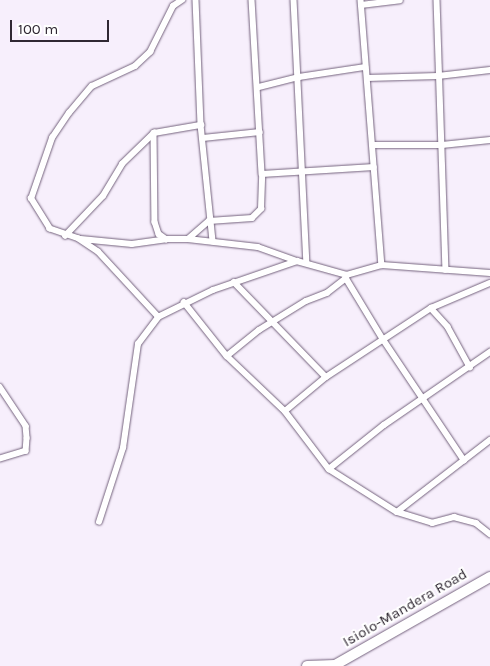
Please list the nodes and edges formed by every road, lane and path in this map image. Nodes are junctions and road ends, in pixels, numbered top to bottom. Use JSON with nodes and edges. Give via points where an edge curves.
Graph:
{"nodes":[{"id":1,"x":182,"y":0,"type":"edge"},
{"id":2,"x":196,"y":0,"type":"edge"},
{"id":3,"x":252,"y":0,"type":"edge"},
{"id":4,"x":294,"y":0,"type":"edge"},
{"id":5,"x":400,"y":0,"type":"edge"},
{"id":6,"x":437,"y":0,"type":"edge"},
{"id":7,"x":361,"y":2,"type":"edge"},
{"id":8,"x":365,"y":67,"type":"junction"},
{"id":9,"x":490,"y":70,"type":"edge"},
{"id":10,"x":299,"y":76,"type":"junction"},
{"id":11,"x":438,"y":76,"type":"junction"},
{"id":12,"x":368,"y":78,"type":"junction"},
{"id":13,"x":259,"y":87,"type":"junction"},
{"id":14,"x":202,"y":125,"type":"junction"},
{"id":15,"x":260,"y":132,"type":"junction"},
{"id":16,"x":154,"y":133,"type":"junction"},
{"id":17,"x":203,"y":138,"type":"junction"},
{"id":18,"x":490,"y":140,"type":"edge"},
{"id":19,"x":373,"y":145,"type":"junction"},
{"id":20,"x":442,"y":145,"type":"junction"},
{"id":21,"x":374,"y":167,"type":"junction"},
{"id":22,"x":303,"y":171,"type":"junction"},
{"id":23,"x":262,"y":174,"type":"junction"},
{"id":24,"x":209,"y":221,"type":"junction"},
{"id":25,"x":65,"y":236,"type":"junction"},
{"id":26,"x":79,"y":239,"type":"junction"},
{"id":27,"x":166,"y":239,"type":"junction"},
{"id":28,"x":188,"y":239,"type":"junction"},
{"id":29,"x":213,"y":241,"type":"junction"},
{"id":30,"x":297,"y":260,"type":"junction"},
{"id":31,"x":308,"y":262,"type":"junction"},
{"id":32,"x":382,"y":265,"type":"junction"},
{"id":33,"x":446,"y":270,"type":"junction"},
{"id":34,"x":490,"y":273,"type":"edge"},
{"id":35,"x":347,"y":276,"type":"junction"},
{"id":36,"x":234,"y":282,"type":"junction"},
{"id":37,"x":490,"y":283,"type":"edge"},
{"id":38,"x":184,"y":302,"type":"junction"},
{"id":39,"x":432,"y":308,"type":"junction"},
{"id":40,"x":158,"y":317,"type":"junction"},
{"id":41,"x":274,"y":321,"type":"junction"},
{"id":42,"x":383,"y":339,"type":"junction"},
{"id":43,"x":490,"y":352,"type":"edge"},
{"id":44,"x":227,"y":356,"type":"junction"},
{"id":45,"x":470,"y":367,"type":"junction"},
{"id":46,"x":326,"y":377,"type":"junction"},
{"id":47,"x":0,"y":387,"type":"edge"},
{"id":48,"x":422,"y":399,"type":"junction"},
{"id":49,"x":285,"y":411,"type":"junction"},
{"id":50,"x":490,"y":440,"type":"edge"},
{"id":51,"x":0,"y":459,"type":"edge"},
{"id":52,"x":464,"y":460,"type":"junction"},
{"id":53,"x":329,"y":469,"type":"junction"},
{"id":54,"x":397,"y":512,"type":"junction"},
{"id":55,"x":99,"y":522,"type":"dead end"},
{"id":56,"x":490,"y":534,"type":"edge"},
{"id":57,"x":490,"y":577,"type":"edge"},
{"id":58,"x":334,"y":665,"type":"edge"},
{"id":59,"x":307,"y":666,"type":"edge"}],
"edges":[{"from":1,"to":25,"type":"street","via":[[173,6],[150,52],[135,66],[92,86],[52,138],[31,199],[50,229]]},
{"from":2,"to":14,"type":"street"},
{"from":3,"to":13,"type":"street"},
{"from":4,"to":10,"type":"street"},
{"from":5,"to":7,"type":"street"},
{"from":6,"to":11,"type":"street"},
{"from":7,"to":8,"type":"street"},
{"from":8,"to":10,"type":"street"},
{"from":8,"to":12,"type":"street"},
{"from":9,"to":11,"type":"street"},
{"from":10,"to":13,"type":"street"},
{"from":10,"to":22,"type":"street"},
{"from":11,"to":12,"type":"street"},
{"from":11,"to":20,"type":"street"},
{"from":12,"to":19,"type":"street"},
{"from":13,"to":15,"type":"street"},
{"from":14,"to":16,"type":"street"},
{"from":14,"to":17,"type":"street"},
{"from":15,"to":17,"type":"street"},
{"from":15,"to":23,"type":"street"},
{"from":16,"to":25,"type":"street","via":[[122,164],[103,196]]},
{"from":16,"to":27,"type":"street","via":[[155,222],[159,234]]},
{"from":17,"to":24,"type":"street"},
{"from":18,"to":20,"type":"street"},
{"from":19,"to":20,"type":"street"},
{"from":19,"to":21,"type":"street"},
{"from":20,"to":33,"type":"street"},
{"from":21,"to":22,"type":"street"},
{"from":21,"to":32,"type":"street"},
{"from":22,"to":23,"type":"street"},
{"from":22,"to":31,"type":"street"},
{"from":23,"to":24,"type":"street","via":[[262,202],[258,213],[252,218]]},
{"from":24,"to":28,"type":"street"},
{"from":24,"to":29,"type":"street"},
{"from":25,"to":26,"type":"street"},
{"from":26,"to":27,"type":"street","via":[[132,244]]},
{"from":26,"to":40,"type":"street","via":[[98,252]]},
{"from":27,"to":28,"type":"street"},
{"from":28,"to":29,"type":"street"},
{"from":29,"to":30,"type":"street","via":[[258,247]]},
{"from":30,"to":31,"type":"street"},
{"from":30,"to":36,"type":"street"},
{"from":31,"to":35,"type":"street"},
{"from":32,"to":33,"type":"street"},
{"from":32,"to":35,"type":"street"},
{"from":33,"to":34,"type":"street"},
{"from":35,"to":41,"type":"street","via":[[327,293],[306,301]]},
{"from":35,"to":42,"type":"street"},
{"from":36,"to":38,"type":"street"},
{"from":36,"to":41,"type":"street"},
{"from":37,"to":39,"type":"street"},
{"from":38,"to":40,"type":"street"},
{"from":38,"to":44,"type":"street"},
{"from":39,"to":42,"type":"street"},
{"from":39,"to":45,"type":"street","via":[[453,334]]},
{"from":40,"to":55,"type":"street","via":[[138,344],[123,448]]},
{"from":41,"to":44,"type":"street"},
{"from":41,"to":46,"type":"street"},
{"from":42,"to":46,"type":"street"},
{"from":42,"to":48,"type":"street"},
{"from":43,"to":45,"type":"street"},
{"from":44,"to":49,"type":"street"},
{"from":45,"to":48,"type":"street"},
{"from":46,"to":49,"type":"street"},
{"from":47,"to":51,"type":"street","via":[[26,426],[27,438],[26,452]]},
{"from":48,"to":52,"type":"street"},
{"from":48,"to":53,"type":"street"},
{"from":49,"to":53,"type":"street"},
{"from":50,"to":52,"type":"street"},
{"from":52,"to":54,"type":"street"},
{"from":53,"to":54,"type":"street"},
{"from":54,"to":56,"type":"street","via":[[432,524],[454,517],[476,523]]},
{"from":57,"to":58,"type":"highway","name":"Isiolo-Mandera Road"},
{"from":58,"to":59,"type":"highway"}]}
